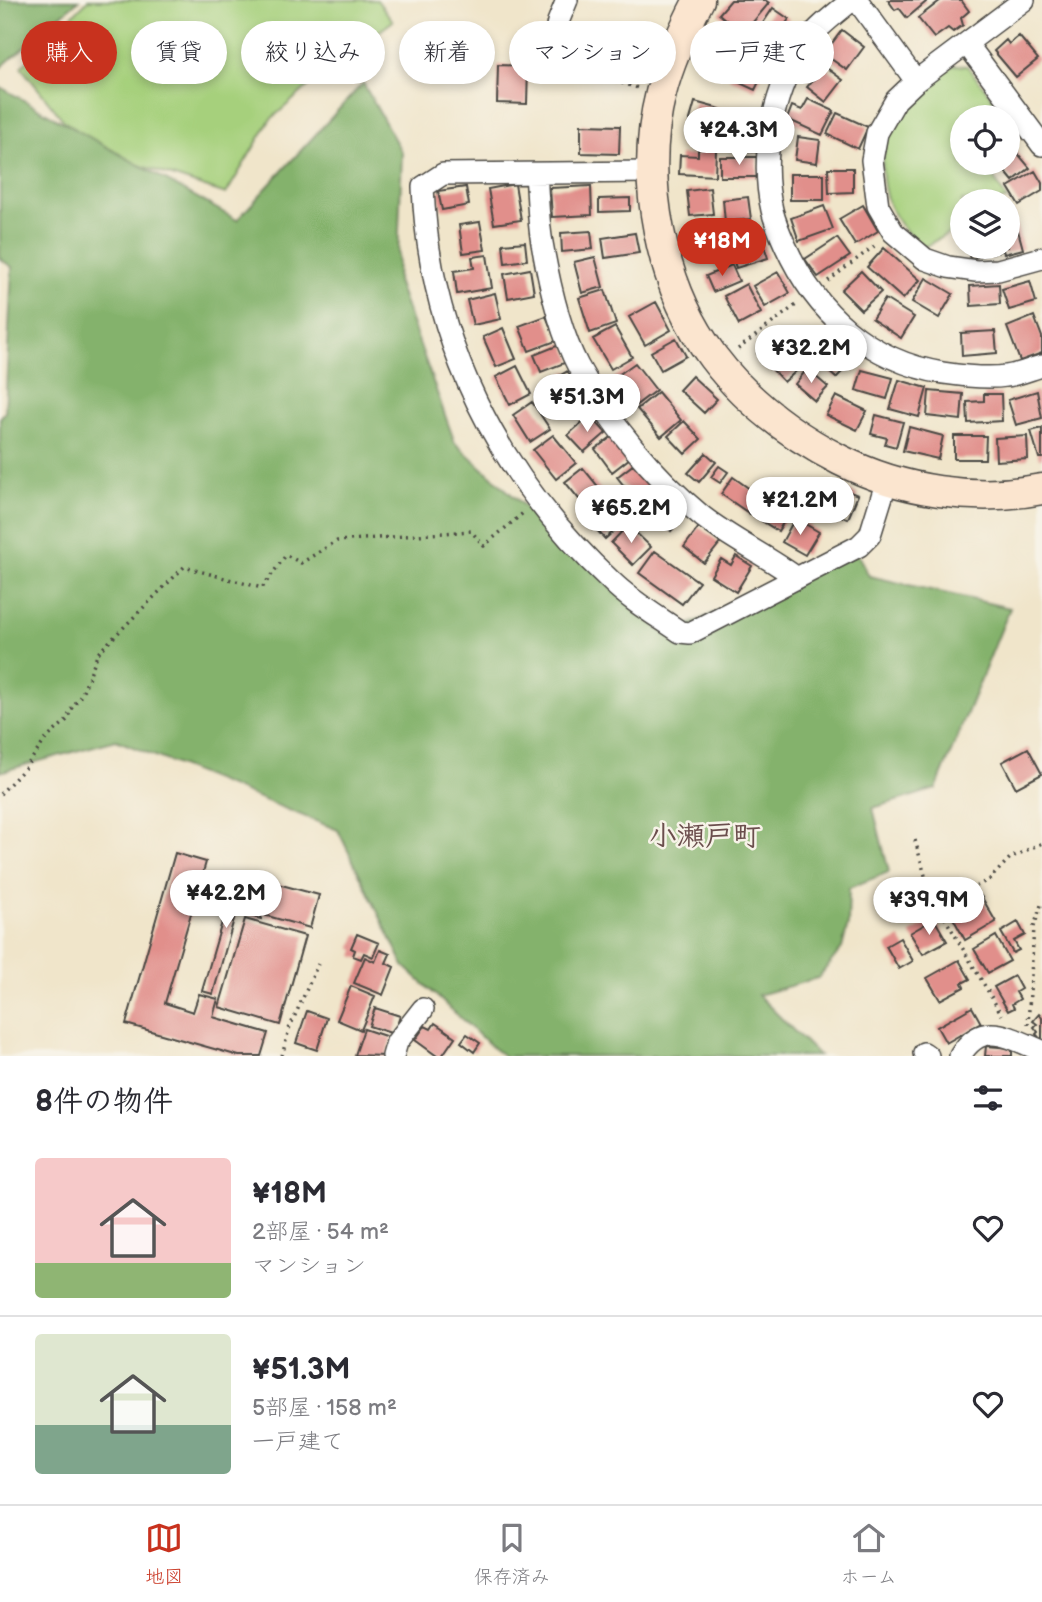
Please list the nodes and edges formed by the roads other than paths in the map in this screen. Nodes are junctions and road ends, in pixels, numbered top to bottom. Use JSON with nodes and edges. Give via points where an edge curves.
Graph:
{"nodes":[{"id":1,"x":567,"y":0,"type":"edge"},
{"id":2,"x":699,"y":0,"type":"edge"},
{"id":3,"x":855,"y":0,"type":"edge"},
{"id":4,"x":1024,"y":0,"type":"edge"},
{"id":5,"x":558,"y":21,"type":"edge"},
{"id":6,"x":967,"y":44,"type":"junction"},
{"id":7,"x":916,"y":81,"type":"junction"},
{"id":8,"x":1042,"y":145,"type":"edge"},
{"id":9,"x":652,"y":172,"type":"junction"},
{"id":10,"x":536,"y":174,"type":"junction"},
{"id":11,"x":1042,"y":258,"type":"edge"},
{"id":12,"x":1042,"y":366,"type":"edge"},
{"id":13,"x":887,"y":480,"type":"junction"},
{"id":14,"x":1042,"y":489,"type":"edge"},
{"id":15,"x":797,"y":578,"type":"junction"},
{"id":16,"x":423,"y":1009,"type":"dead end"},
{"id":17,"x":1026,"y":1045,"type":"edge"},
{"id":18,"x":393,"y":1056,"type":"edge"},
{"id":19,"x":960,"y":1056,"type":"edge"}],
"edges":[{"from":1,"to":5,"type":"street"},
{"from":2,"to":9,"type":"street","via":[[661,94]]},
{"from":3,"to":7,"type":"street"},
{"from":3,"to":12,"type":"street","via":[[821,26],[800,50],[778,97],[771,125],[772,211],[794,265],[811,294],[836,321],[891,358],[961,376],[1006,376]]},
{"from":4,"to":6,"type":"street"},
{"from":6,"to":7,"type":"street"},
{"from":6,"to":8,"type":"street"},
{"from":7,"to":11,"type":"street","via":[[896,100],[877,133],[872,160],[878,206],[892,232],[925,259],[948,267],[998,270]]},
{"from":9,"to":10,"type":"street"},
{"from":9,"to":13,"type":"street","via":[[669,269],[713,357],[791,432]]},
{"from":10,"to":15,"type":"street","via":[[541,239],[562,326],[577,364],[602,405],[674,491],[730,537]]},
{"from":10,"to":15,"type":"street","via":[[443,174],[423,187],[425,227],[444,324],[488,425],[510,462],[562,532],[613,583],[680,632],[690,633]]},
{"from":13,"to":14,"type":"street","via":[[969,494]]},
{"from":13,"to":15,"type":"street","via":[[870,535],[859,546]]},
{"from":16,"to":18,"type":"street","via":[[397,1042]]},
{"from":17,"to":19,"type":"street","via":[[993,1032],[983,1034]]}]}
